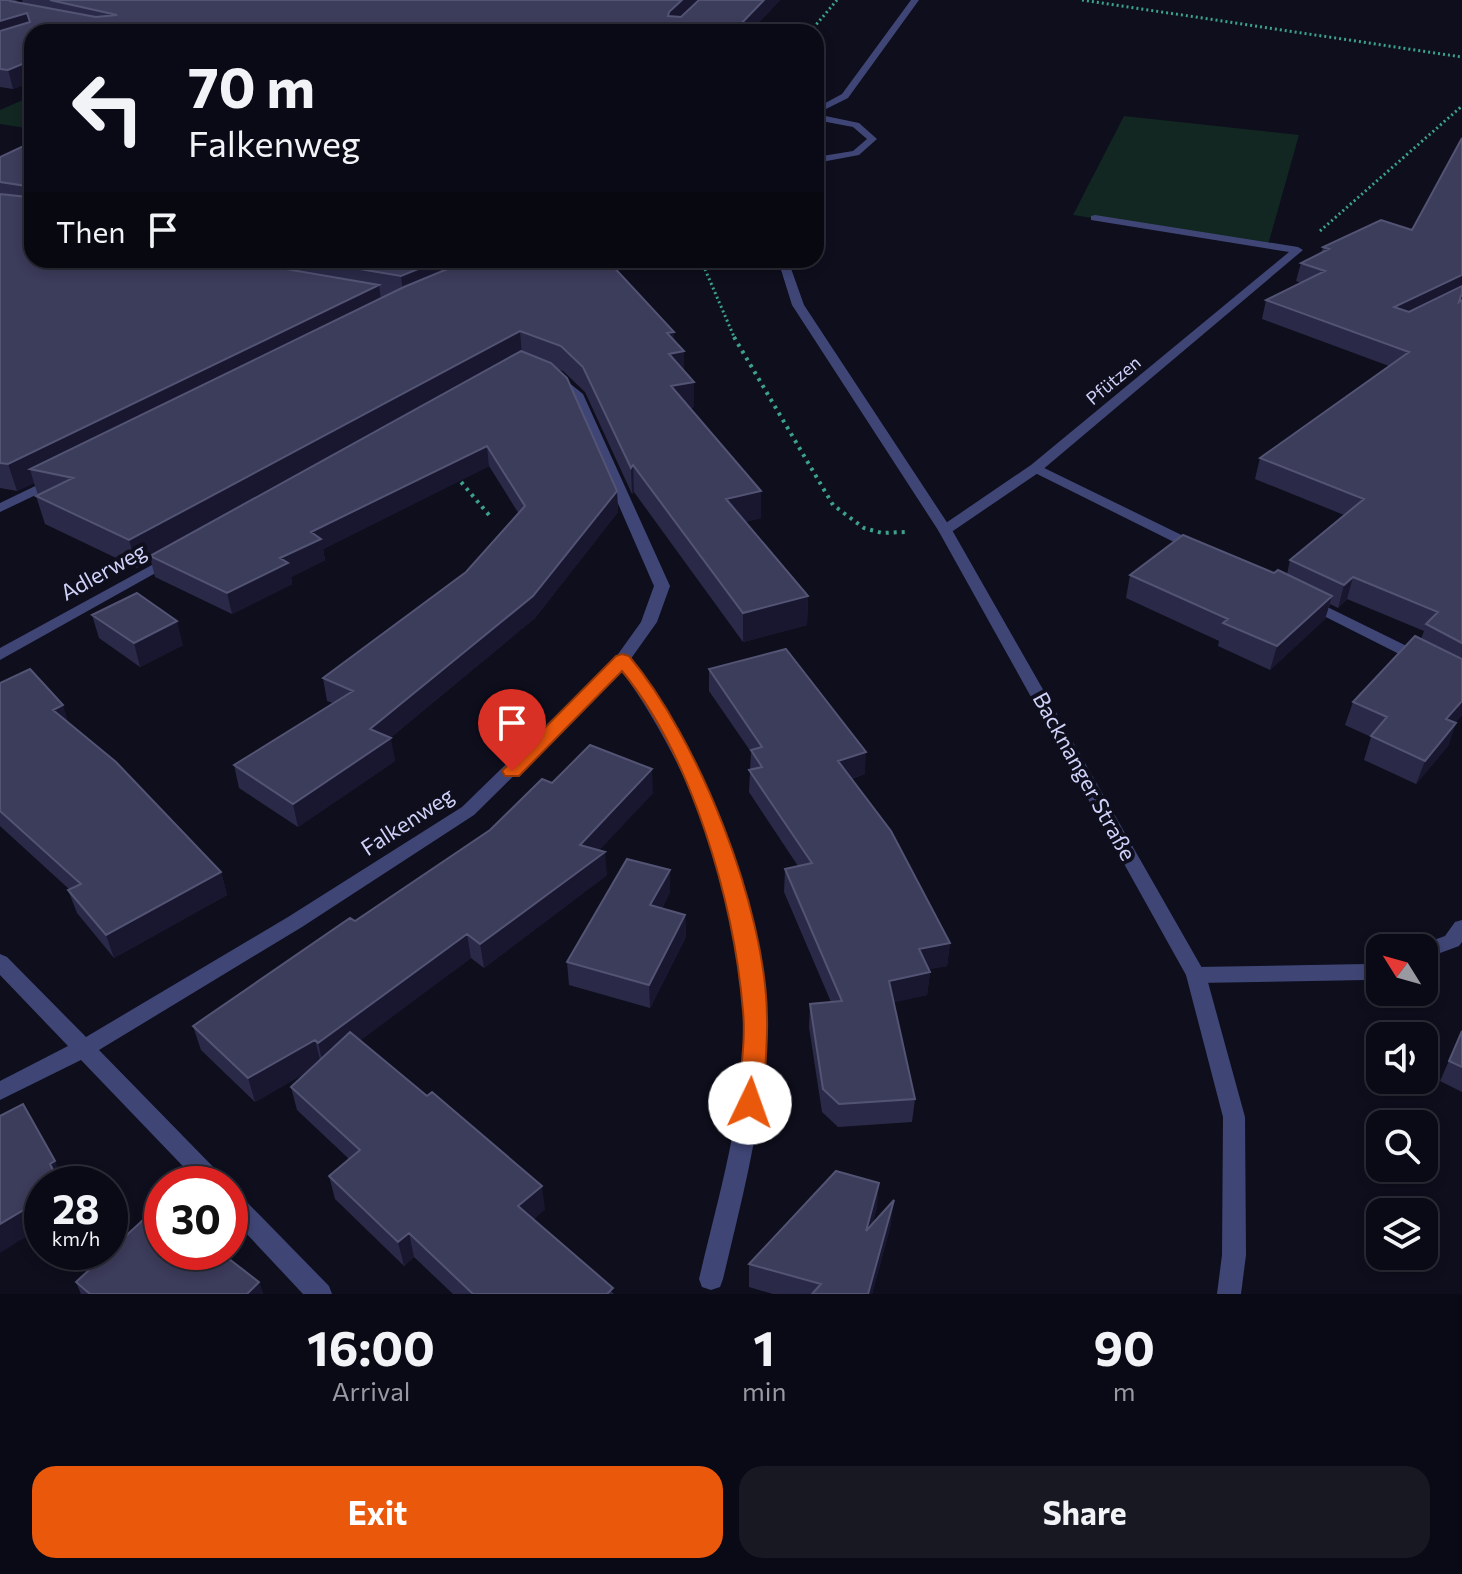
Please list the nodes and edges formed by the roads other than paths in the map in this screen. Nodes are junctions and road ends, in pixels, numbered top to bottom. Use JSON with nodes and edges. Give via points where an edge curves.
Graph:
{"nodes":[{"id":1,"x":915,"y":0,"type":"edge"},
{"id":2,"x":845,"y":96,"type":"junction"},
{"id":3,"x":824,"y":109,"type":"edge"},
{"id":4,"x":824,"y":116,"type":"edge"},
{"id":5,"x":845,"y":121,"type":"junction"},
{"id":6,"x":824,"y":160,"type":"edge"},
{"id":7,"x":1095,"y":218,"type":"dead end"},
{"id":8,"x":786,"y":268,"type":"edge"},
{"id":9,"x":545,"y":372,"type":"edge"},
{"id":10,"x":1036,"y":468,"type":"junction"},
{"id":11,"x":66,"y":475,"type":"edge"},
{"id":12,"x":0,"y":508,"type":"edge"},
{"id":13,"x":945,"y":530,"type":"junction"},
{"id":14,"x":189,"y":548,"type":"edge"},
{"id":15,"x":1206,"y":552,"type":"edge"},
{"id":16,"x":1291,"y":594,"type":"edge"},
{"id":17,"x":0,"y":655,"type":"edge"},
{"id":18,"x":622,"y":660,"type":"junction"},
{"id":19,"x":1432,"y":665,"type":"edge"},
{"id":20,"x":1459,"y":938,"type":"edge"},
{"id":21,"x":1438,"y":946,"type":"edge"},
{"id":22,"x":0,"y":962,"type":"edge"},
{"id":23,"x":1366,"y":972,"type":"edge"},
{"id":24,"x":1196,"y":975,"type":"junction"},
{"id":25,"x":85,"y":1048,"type":"junction"},
{"id":26,"x":0,"y":1091,"type":"edge"},
{"id":27,"x":198,"y":1166,"type":"edge"},
{"id":28,"x":248,"y":1219,"type":"edge"},
{"id":29,"x":711,"y":1279,"type":"dead end"},
{"id":30,"x":320,"y":1294,"type":"edge"},
{"id":31,"x":1229,"y":1294,"type":"edge"}],
"edges":[{"from":1,"to":2,"type":"street"},
{"from":2,"to":3,"type":"street"},
{"from":2,"to":5,"type":"street"},
{"from":4,"to":5,"type":"street"},
{"from":5,"to":6,"type":"street","via":[[864,129],[870,144],[845,157]]},
{"from":7,"to":10,"type":"street","name":"Pfützen","via":[[1298,250]]},
{"from":8,"to":13,"type":"street","name":"Backnanger Straße","via":[[798,305]]},
{"from":9,"to":18,"type":"street","name":"Falkenweg","via":[[577,394],[662,586],[649,622]]},
{"from":10,"to":13,"type":"street","name":"Pfützen"},
{"from":10,"to":15,"type":"street"},
{"from":11,"to":12,"type":"street"},
{"from":13,"to":24,"type":"street","name":"Backnanger Straße"},
{"from":14,"to":17,"type":"street","name":"Adlerweg"},
{"from":16,"to":19,"type":"street"},
{"from":18,"to":25,"type":"street","name":"Falkenweg","via":[[468,811]]},
{"from":18,"to":29,"type":"street","via":[[651,694],[678,742],[716,836],[743,926],[756,1015],[750,1103]]},
{"from":20,"to":21,"type":"street"},
{"from":22,"to":25,"type":"street"},
{"from":23,"to":24,"type":"street"},
{"from":24,"to":31,"type":"street","name":"Backnanger Straße","via":[[1234,1117]]},
{"from":25,"to":26,"type":"street","name":"Falkenweg"},
{"from":25,"to":27,"type":"street"},
{"from":28,"to":30,"type":"street"}]}
